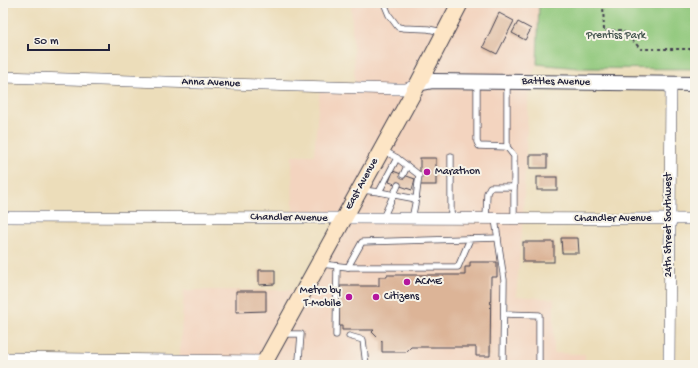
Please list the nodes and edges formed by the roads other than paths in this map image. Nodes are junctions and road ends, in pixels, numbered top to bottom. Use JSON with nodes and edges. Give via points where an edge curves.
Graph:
{"nodes":[{"id":1,"x":384,"y":3,"type":"edge"},
{"id":2,"x":460,"y":3,"type":"edge"},
{"id":3,"x":444,"y":32,"type":"junction"},
{"id":4,"x":3,"y":77,"type":"edge"},
{"id":5,"x":477,"y":81,"type":"junction"},
{"id":6,"x":507,"y":82,"type":"junction"},
{"id":7,"x":418,"y":84,"type":"junction"},
{"id":8,"x":671,"y":84,"type":"junction"},
{"id":9,"x":695,"y":84,"type":"edge"},
{"id":10,"x":507,"y":147,"type":"junction"},
{"id":11,"x":382,"y":149,"type":"junction"},
{"id":12,"x":451,"y":156,"type":"dead end"},
{"id":13,"x":397,"y":158,"type":"junction"},
{"id":14,"x":407,"y":166,"type":"junction"},
{"id":15,"x":403,"y":175,"type":"dead end"},
{"id":16,"x":398,"y":185,"type":"dead end"},
{"id":17,"x":514,"y":188,"type":"junction"},
{"id":18,"x":359,"y":189,"type":"junction"},
{"id":19,"x":379,"y":192,"type":"junction"},
{"id":20,"x":395,"y":194,"type":"junction"},
{"id":21,"x":416,"y":199,"type":"junction"},
{"id":22,"x":3,"y":217,"type":"edge"},
{"id":23,"x":343,"y":219,"type":"junction"},
{"id":24,"x":383,"y":219,"type":"junction"},
{"id":25,"x":412,"y":219,"type":"junction"},
{"id":26,"x":451,"y":219,"type":"junction"},
{"id":27,"x":491,"y":219,"type":"junction"},
{"id":28,"x":514,"y":219,"type":"junction"},
{"id":29,"x":669,"y":219,"type":"junction"},
{"id":30,"x":695,"y":219,"type":"edge"},
{"id":31,"x":498,"y":238,"type":"junction"},
{"id":32,"x":470,"y":239,"type":"junction"},
{"id":33,"x":319,"y":264,"type":"junction"},
{"id":34,"x":337,"y":266,"type":"junction"},
{"id":35,"x":348,"y":267,"type":"junction"},
{"id":36,"x":504,"y":314,"type":"junction"},
{"id":37,"x":281,"y":334,"type":"junction"},
{"id":38,"x":336,"y":335,"type":"dead end"},
{"id":39,"x":349,"y":336,"type":"dead end"},
{"id":40,"x":3,"y":358,"type":"edge"},
{"id":41,"x":539,"y":361,"type":"dead end"},
{"id":42,"x":503,"y":362,"type":"dead end"},
{"id":43,"x":264,"y":363,"type":"edge"},
{"id":44,"x":366,"y":363,"type":"edge"},
{"id":45,"x":294,"y":365,"type":"edge"},
{"id":46,"x":669,"y":365,"type":"edge"}],
"edges":[{"from":1,"to":3,"type":"lane","via":[[398,27]]},
{"from":2,"to":3,"type":"main road","name":"East Avenue"},
{"from":3,"to":7,"type":"main road","name":"East Avenue"},
{"from":4,"to":7,"type":"street","name":"Anna Avenue","via":[[395,89],[406,89]]},
{"from":5,"to":6,"type":"street","name":"Battles Avenue"},
{"from":5,"to":7,"type":"street","name":"Battles Avenue","via":[[433,80]]},
{"from":5,"to":10,"type":"lane","via":[[477,142],[479,146]]},
{"from":6,"to":8,"type":"street","name":"Battles Avenue"},
{"from":6,"to":10,"type":"lane"},
{"from":7,"to":11,"type":"main road","name":"East Avenue"},
{"from":8,"to":9,"type":"street","name":"Battles Avenue"},
{"from":8,"to":29,"type":"street","name":"24th Street Southwest"},
{"from":10,"to":17,"type":"lane","via":[[514,156]]},
{"from":11,"to":13,"type":"lane"},
{"from":11,"to":18,"type":"main road","name":"East Avenue"},
{"from":12,"to":26,"type":"lane"},
{"from":13,"to":14,"type":"lane"},
{"from":13,"to":19,"type":"lane"},
{"from":14,"to":15,"type":"lane"},
{"from":14,"to":21,"type":"lane","via":[[419,175]]},
{"from":16,"to":20,"type":"lane"},
{"from":17,"to":27,"type":"lane","via":[[490,188],[487,193]]},
{"from":17,"to":28,"type":"lane"},
{"from":18,"to":19,"type":"lane"},
{"from":18,"to":23,"type":"main road","name":"East Avenue"},
{"from":19,"to":20,"type":"lane"},
{"from":20,"to":21,"type":"lane"},
{"from":20,"to":24,"type":"lane"},
{"from":21,"to":25,"type":"lane"},
{"from":22,"to":23,"type":"street","name":"Chandler Avenue"},
{"from":23,"to":24,"type":"street","name":"Chandler Avenue"},
{"from":23,"to":33,"type":"main road","name":"East Avenue"},
{"from":24,"to":25,"type":"street","name":"Chandler Avenue"},
{"from":25,"to":26,"type":"street","name":"Chandler Avenue"},
{"from":26,"to":27,"type":"street","name":"Chandler Avenue"},
{"from":27,"to":28,"type":"street","name":"Chandler Avenue"},
{"from":27,"to":31,"type":"lane"},
{"from":28,"to":29,"type":"street","name":"Chandler Avenue"},
{"from":29,"to":30,"type":"street","name":"Chandler Avenue"},
{"from":29,"to":46,"type":"street","name":"24th Street Southwest"},
{"from":31,"to":32,"type":"lane"},
{"from":31,"to":36,"type":"lane","via":[[504,280]]},
{"from":32,"to":35,"type":"lane","via":[[362,242]]},
{"from":32,"to":35,"type":"lane","via":[[458,266]]},
{"from":33,"to":34,"type":"lane"},
{"from":33,"to":37,"type":"main road","name":"East Avenue"},
{"from":34,"to":35,"type":"lane"},
{"from":34,"to":38,"type":"lane"},
{"from":36,"to":41,"type":"lane","via":[[539,315]]},
{"from":36,"to":42,"type":"lane"},
{"from":37,"to":43,"type":"main road","name":"East Avenue"},
{"from":37,"to":45,"type":"lane","via":[[301,334],[299,360]]},
{"from":39,"to":44,"type":"lane","via":[[363,340]]},
{"from":40,"to":43,"type":"street"}]}
